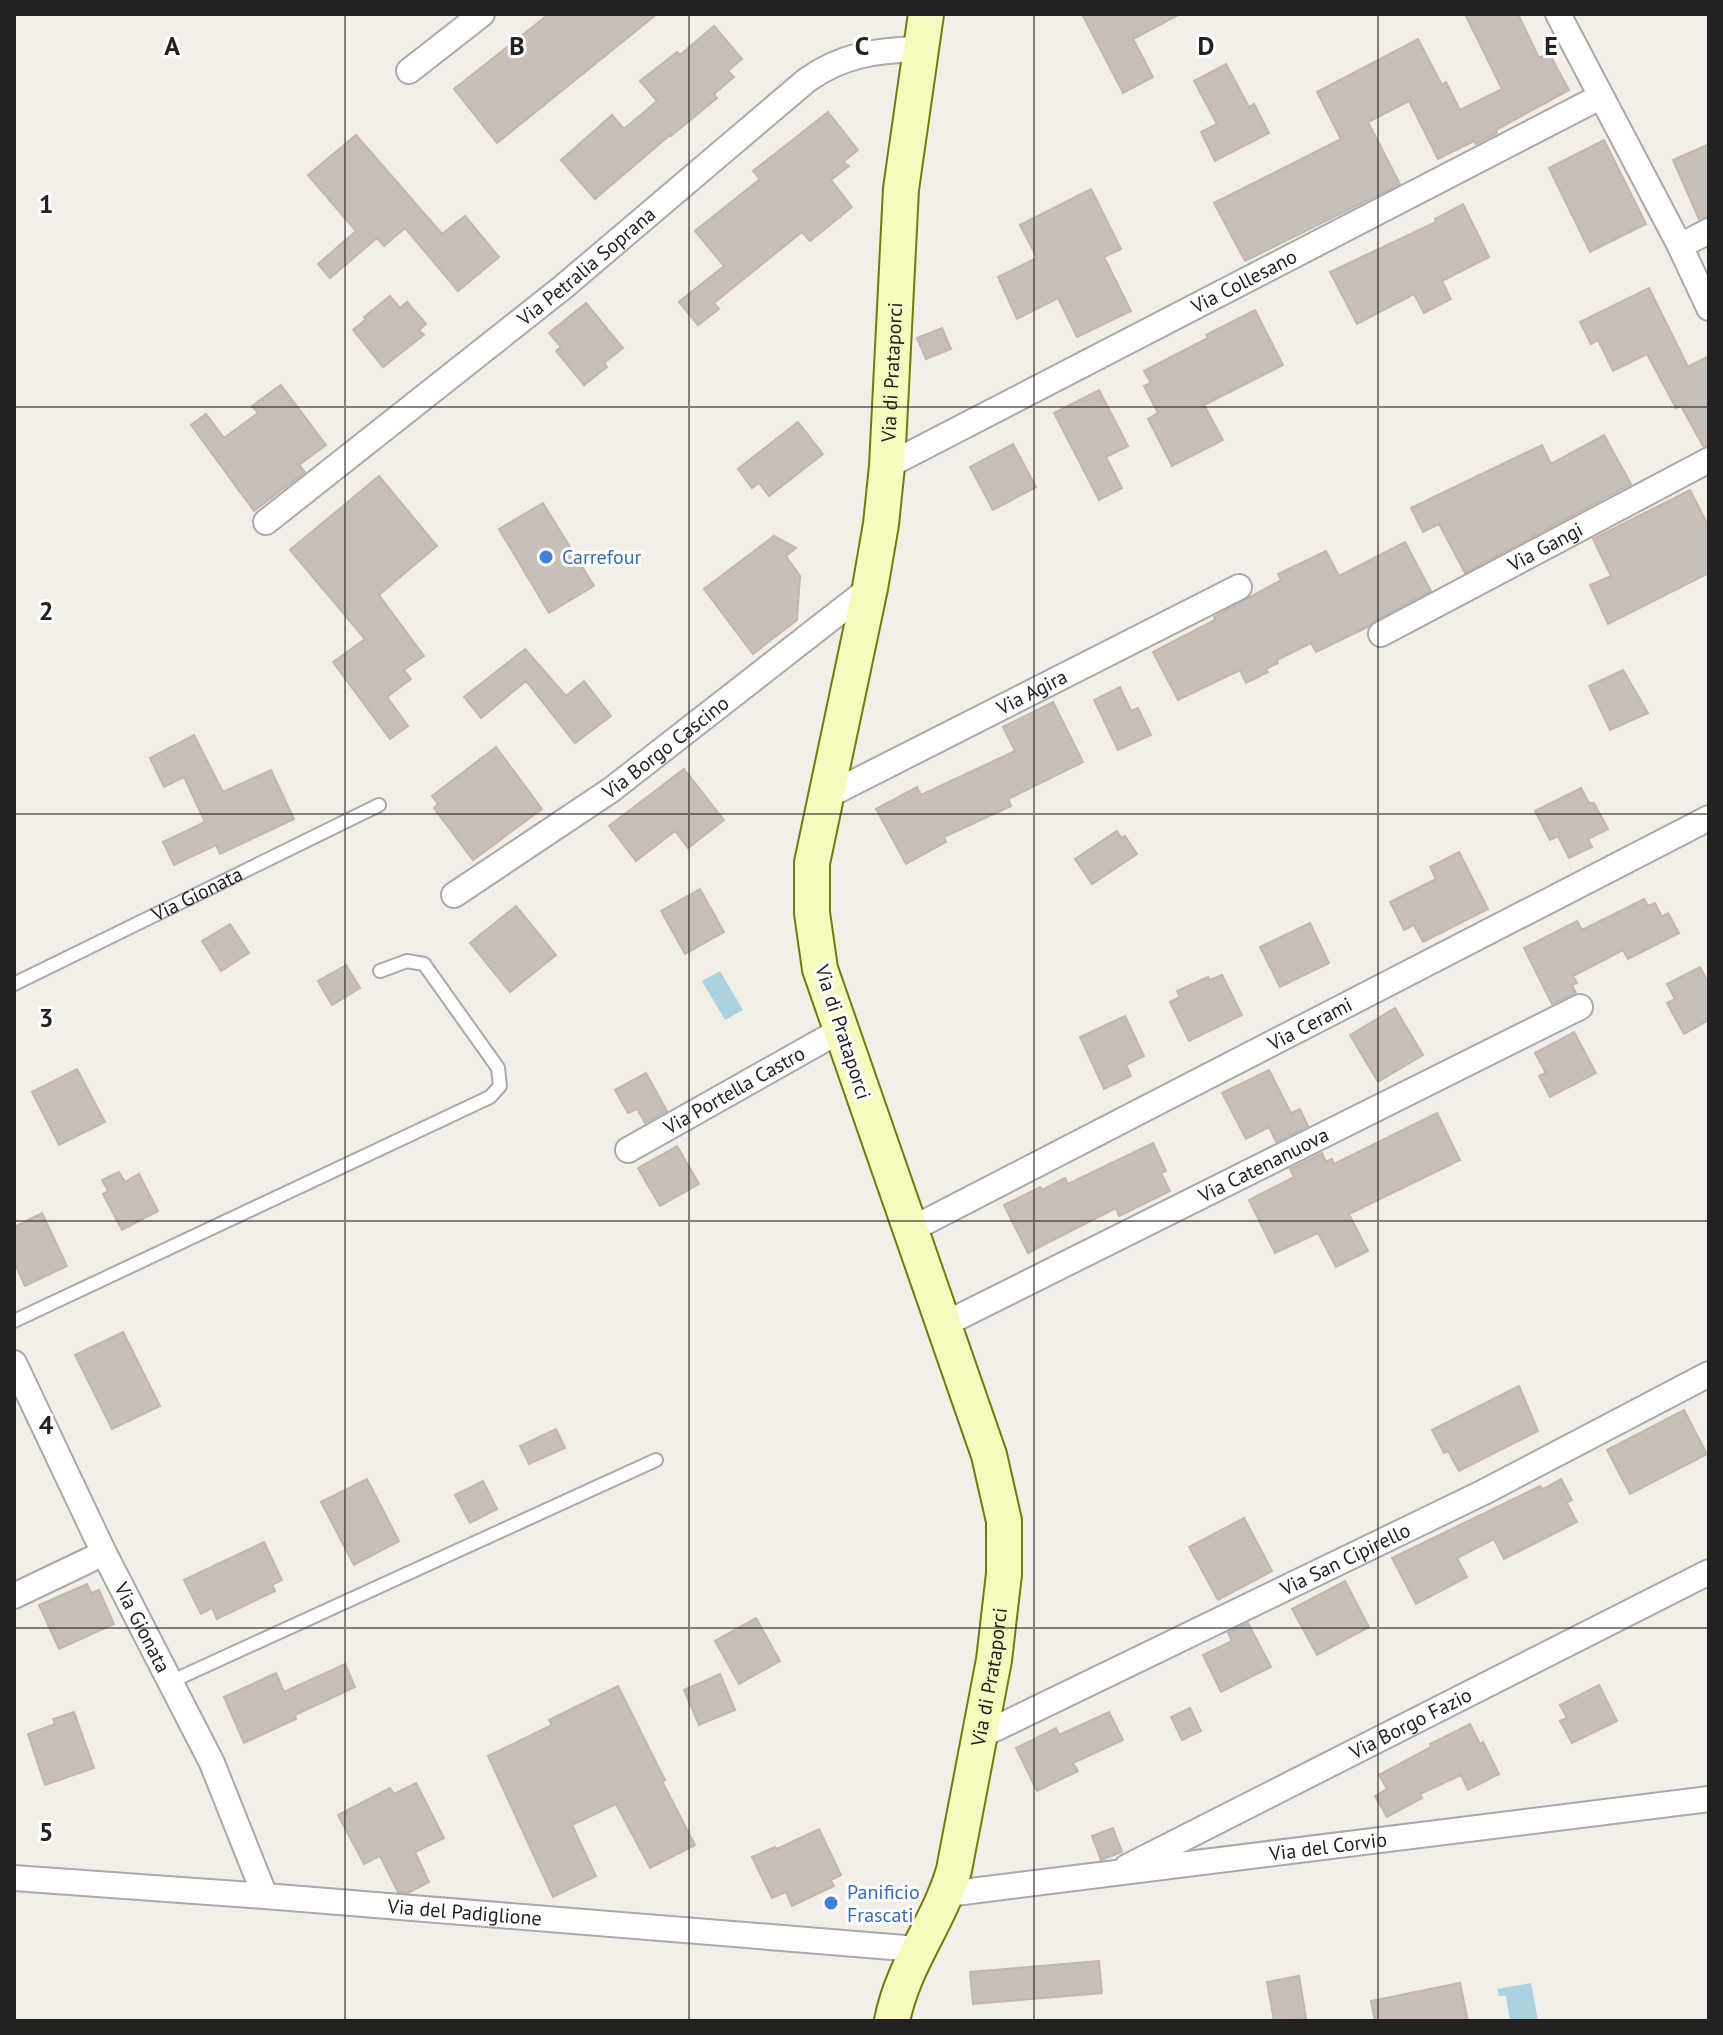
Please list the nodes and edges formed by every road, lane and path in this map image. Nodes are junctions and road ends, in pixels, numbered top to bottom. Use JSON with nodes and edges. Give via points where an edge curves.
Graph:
{"nodes":[{"id":1,"x":482,"y":14,"type":"edge"},
{"id":2,"x":926,"y":14,"type":"edge"},
{"id":3,"x":1558,"y":14,"type":"edge"},
{"id":4,"x":920,"y":49,"type":"junction"},
{"id":5,"x":409,"y":71,"type":"dead end"},
{"id":6,"x":1600,"y":97,"type":"junction"},
{"id":7,"x":1709,"y":231,"type":"edge"},
{"id":8,"x":1680,"y":246,"type":"junction"},
{"id":9,"x":1709,"y":308,"type":"edge"},
{"id":10,"x":1709,"y":460,"type":"edge"},
{"id":11,"x":887,"y":466,"type":"junction"},
{"id":12,"x":266,"y":522,"type":"dead end"},
{"id":13,"x":1239,"y":587,"type":"dead end"},
{"id":14,"x":870,"y":588,"type":"junction"},
{"id":15,"x":1381,"y":634,"type":"dead end"},
{"id":16,"x":825,"y":797,"type":"junction"},
{"id":17,"x":379,"y":805,"type":"dead end"},
{"id":18,"x":1709,"y":818,"type":"edge"},
{"id":19,"x":454,"y":895,"type":"dead end"},
{"id":20,"x":380,"y":971,"type":"dead end"},
{"id":21,"x":14,"y":984,"type":"edge"},
{"id":22,"x":1580,"y":1007,"type":"dead end"},
{"id":23,"x":841,"y":1030,"type":"junction"},
{"id":24,"x":628,"y":1150,"type":"dead end"},
{"id":25,"x":910,"y":1230,"type":"junction"},
{"id":26,"x":14,"y":1321,"type":"edge"},
{"id":27,"x":945,"y":1324,"type":"junction"},
{"id":28,"x":14,"y":1363,"type":"edge"},
{"id":29,"x":1709,"y":1374,"type":"edge"},
{"id":30,"x":656,"y":1460,"type":"dead end"},
{"id":31,"x":104,"y":1553,"type":"junction"},
{"id":32,"x":1709,"y":1572,"type":"edge"},
{"id":33,"x":14,"y":1596,"type":"edge"},
{"id":34,"x":170,"y":1682,"type":"junction"},
{"id":35,"x":978,"y":1737,"type":"junction"},
{"id":36,"x":1709,"y":1799,"type":"edge"},
{"id":37,"x":1111,"y":1875,"type":"junction"},
{"id":38,"x":14,"y":1878,"type":"edge"},
{"id":39,"x":947,"y":1894,"type":"junction"},
{"id":40,"x":265,"y":1896,"type":"junction"},
{"id":41,"x":917,"y":1949,"type":"junction"},
{"id":42,"x":892,"y":2021,"type":"edge"}],
"edges":[{"from":1,"to":5,"type":"street"},
{"from":2,"to":4,"type":"street","name":"Via di Prataporci"},
{"from":3,"to":6,"type":"street"},
{"from":4,"to":11,"type":"street","name":"Via di Prataporci","via":[[899,205]]},
{"from":4,"to":12,"type":"street","name":"Via Petralia Soprana","via":[[848,57],[807,80],[562,288]]},
{"from":6,"to":8,"type":"street"},
{"from":6,"to":11,"type":"street","name":"Via Collesano"},
{"from":7,"to":8,"type":"street"},
{"from":8,"to":9,"type":"street"},
{"from":10,"to":15,"type":"street","name":"Via Gangi"},
{"from":11,"to":14,"type":"street","name":"Via di Prataporci"},
{"from":13,"to":16,"type":"street","name":"Via Agira"},
{"from":14,"to":16,"type":"street","name":"Via di Prataporci"},
{"from":14,"to":19,"type":"street","name":"Via Borgo Cascino","via":[[611,790]]},
{"from":16,"to":23,"type":"street","name":"Via di Prataporci","via":[[810,886],[820,969]]},
{"from":17,"to":21,"type":"lane","name":"Via Gionata"},
{"from":18,"to":25,"type":"street","name":"Via Cerami"},
{"from":20,"to":26,"type":"lane","via":[[407,961],[424,964],[498,1068],[500,1086],[490,1097]]},
{"from":22,"to":27,"type":"street","name":"Via Catenanuova"},
{"from":23,"to":24,"type":"street","name":"Via Portella Castro"},
{"from":23,"to":25,"type":"street","name":"Via di Prataporci"},
{"from":25,"to":27,"type":"street","name":"Via di Prataporci"},
{"from":27,"to":35,"type":"street","name":"Via di Prataporci","via":[[989,1455],[1005,1531],[997,1634]]},
{"from":28,"to":31,"type":"street","name":"Via Gionata"},
{"from":29,"to":35,"type":"street","name":"Via San Cipirello","via":[[1484,1492]]},
{"from":30,"to":34,"type":"lane"},
{"from":31,"to":33,"type":"street"},
{"from":31,"to":34,"type":"street","name":"Via Gionata"},
{"from":32,"to":37,"type":"street","name":"Via Borgo Fazio"},
{"from":34,"to":40,"type":"street","name":"Via Gionata","via":[[212,1763]]},
{"from":35,"to":39,"type":"street","name":"Via di Prataporci"},
{"from":36,"to":37,"type":"street","name":"Via del Corvio"},
{"from":37,"to":39,"type":"street","name":"Via del Corvio"},
{"from":38,"to":40,"type":"street","name":"Via del Padiglione"},
{"from":39,"to":41,"type":"street","name":"Via di Prataporci"},
{"from":40,"to":41,"type":"street","name":"Via del Padiglione"},
{"from":41,"to":42,"type":"street","name":"Via di Prataporci"}]}
